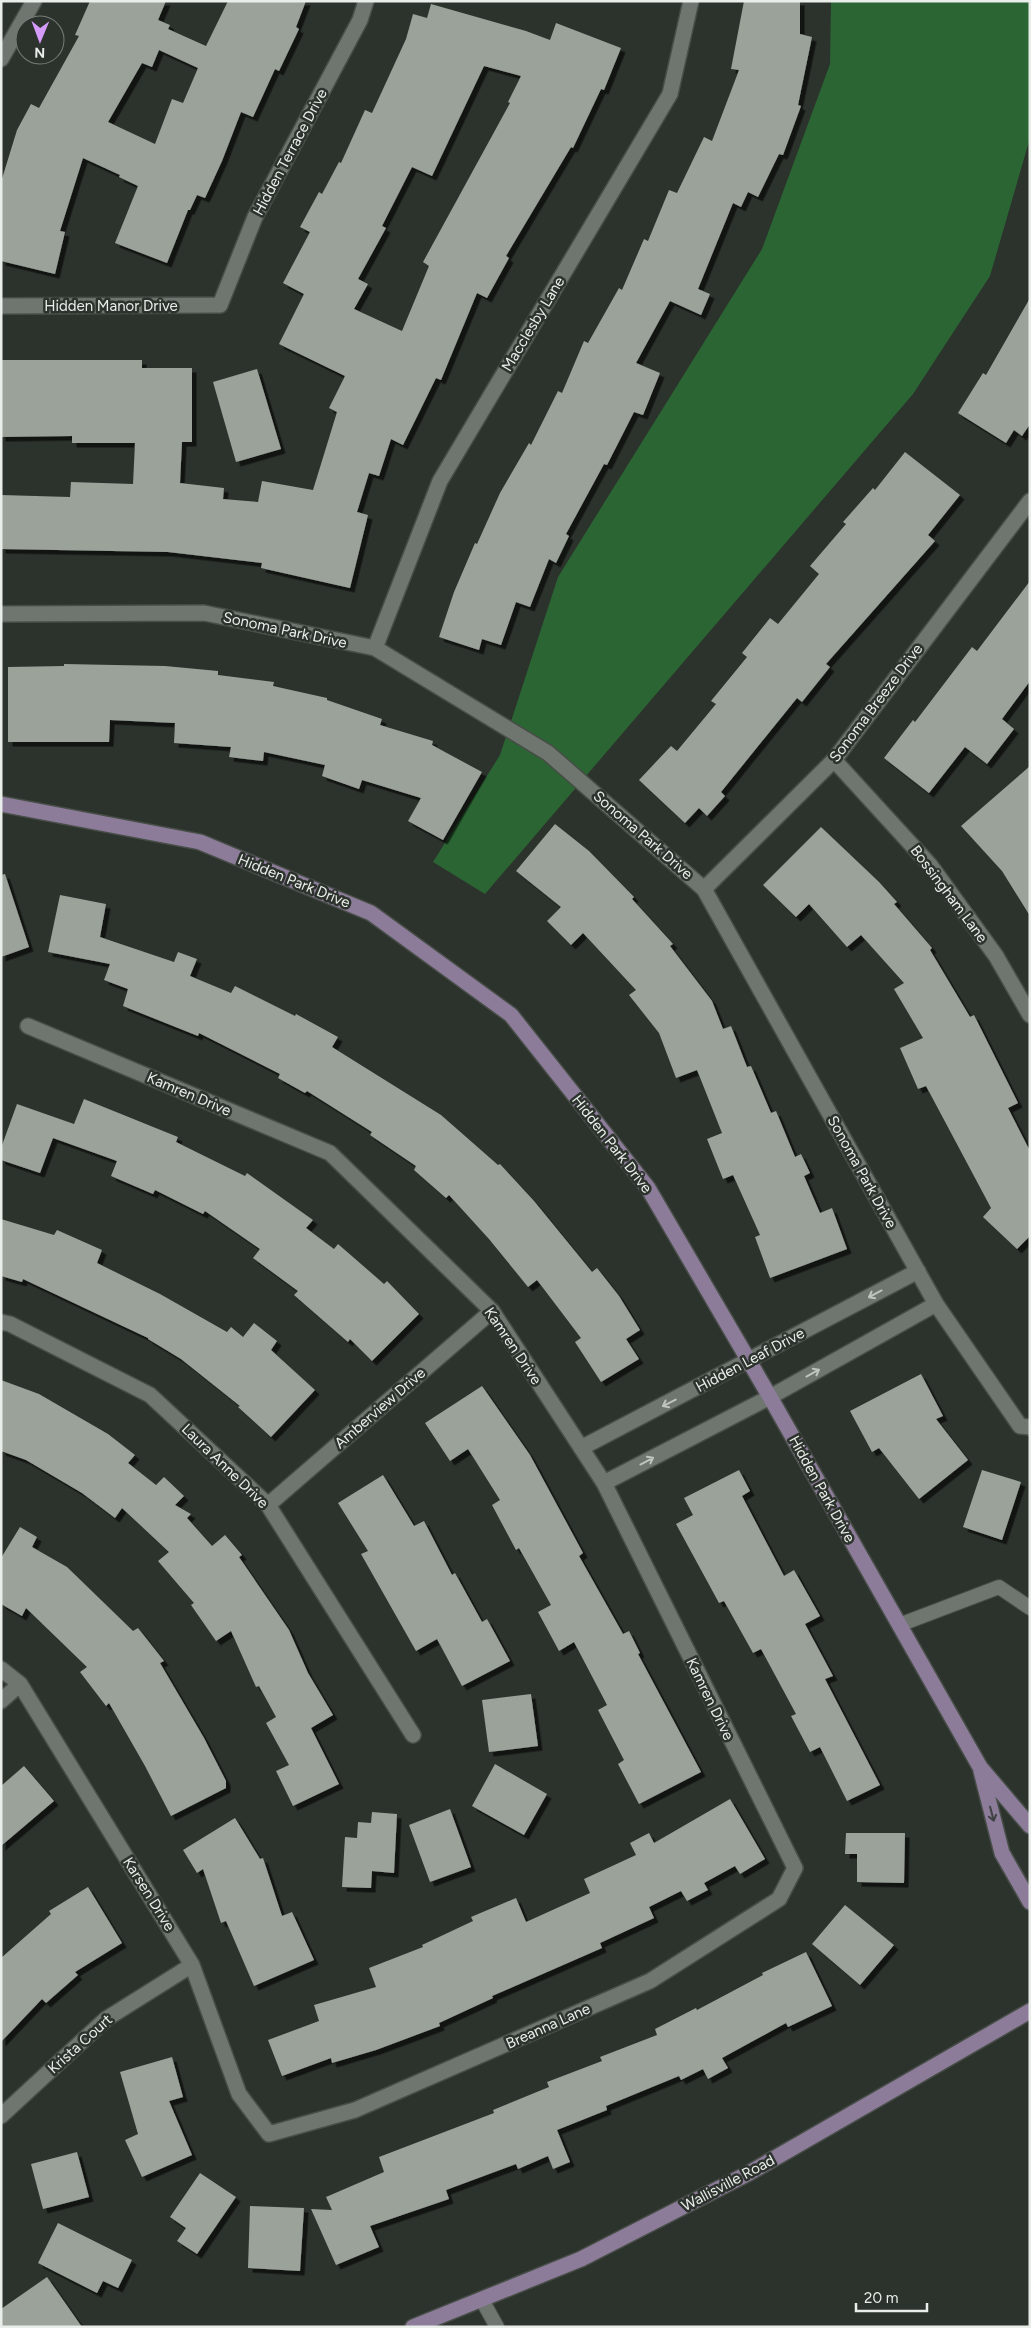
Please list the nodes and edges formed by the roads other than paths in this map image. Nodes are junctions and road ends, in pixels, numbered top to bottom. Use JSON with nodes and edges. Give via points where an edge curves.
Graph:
{"nodes":[{"id":1,"x":34,"y":1,"type":"edge"},
{"id":2,"x":366,"y":1,"type":"edge"},
{"id":3,"x":692,"y":1,"type":"edge"},
{"id":4,"x":1,"y":59,"type":"edge"},
{"id":5,"x":220,"y":305,"type":"joint"},
{"id":6,"x":1,"y":306,"type":"edge"},
{"id":7,"x":1030,"y":501,"type":"edge"},
{"id":8,"x":1,"y":614,"type":"edge"},
{"id":9,"x":375,"y":648,"type":"junction"},
{"id":10,"x":834,"y":760,"type":"junction"},
{"id":11,"x":1,"y":804,"type":"edge"},
{"id":12,"x":704,"y":889,"type":"junction"},
{"id":13,"x":1030,"y":1016,"type":"edge"},
{"id":14,"x":28,"y":1026,"type":"dead end"},
{"id":15,"x":918,"y":1271,"type":"junction"},
{"id":16,"x":936,"y":1304,"type":"junction"},
{"id":17,"x":492,"y":1311,"type":"junction"},
{"id":18,"x":1,"y":1322,"type":"edge"},
{"id":19,"x":749,"y":1361,"type":"junction"},
{"id":20,"x":770,"y":1397,"type":"junction"},
{"id":21,"x":1025,"y":1427,"type":"edge"},
{"id":22,"x":581,"y":1448,"type":"junction"},
{"id":23,"x":604,"y":1484,"type":"junction"},
{"id":24,"x":268,"y":1505,"type":"junction"},
{"id":25,"x":1030,"y":1608,"type":"edge"},
{"id":26,"x":900,"y":1626,"type":"junction"},
{"id":27,"x":1,"y":1669,"type":"edge"},
{"id":28,"x":20,"y":1684,"type":"junction"},
{"id":29,"x":1,"y":1701,"type":"edge"},
{"id":30,"x":413,"y":1735,"type":"dead end"},
{"id":31,"x":980,"y":1767,"type":"junction"},
{"id":32,"x":1030,"y":1826,"type":"edge"},
{"id":33,"x":794,"y":1868,"type":"joint"},
{"id":34,"x":1030,"y":1902,"type":"edge"},
{"id":35,"x":192,"y":1965,"type":"junction"},
{"id":36,"x":1030,"y":2011,"type":"edge"},
{"id":37,"x":1,"y":2116,"type":"edge"},
{"id":38,"x":269,"y":2134,"type":"joint"},
{"id":39,"x":482,"y":2300,"type":"junction"},
{"id":40,"x":412,"y":2327,"type":"edge"},
{"id":41,"x":497,"y":2327,"type":"edge"}],
"edges":[{"from":1,"to":4,"type":"street"},
{"from":2,"to":5,"type":"street","name":"Hidden Terrace Drive","via":[[360,20],[255,217]]},
{"from":3,"to":9,"type":"street","name":"Macclesby Lane","via":[[670,94],[440,481]]},
{"from":5,"to":6,"type":"street","name":"Hidden Manor Drive"},
{"from":7,"to":10,"type":"street","name":"Sonoma Breeze Drive"},
{"from":8,"to":9,"type":"street","name":"Sonoma Park Drive","via":[[204,613]]},
{"from":9,"to":12,"type":"street","name":"Sonoma Park Drive","via":[[548,753]]},
{"from":10,"to":12,"type":"street","name":"Sonoma Breeze Drive"},
{"from":10,"to":13,"type":"street","name":"Bossingham Lane","via":[[930,865],[996,956]]},
{"from":11,"to":19,"type":"street","name":"Hidden Park Drive","via":[[200,842],[371,912],[510,1015],[648,1188]]},
{"from":12,"to":15,"type":"street","name":"Sonoma Park Drive"},
{"from":14,"to":17,"type":"street","name":"Kamren Drive","via":[[330,1153]]},
{"from":15,"to":16,"type":"street","name":"Sonoma Park Drive"},
{"from":15,"to":19,"type":"street","name":"Hidden Leaf Drive","one_way":true},
{"from":20,"to":16,"type":"street","one_way":true},
{"from":16,"to":21,"type":"street","name":"Sonoma Park Drive"},
{"from":17,"to":22,"type":"street","name":"Kamren Drive"},
{"from":17,"to":24,"type":"street","name":"Amberview Drive"},
{"from":18,"to":24,"type":"street","name":"Laura Anne Drive","via":[[150,1395]]},
{"from":19,"to":20,"type":"street","name":"Hidden Park Drive"},
{"from":19,"to":22,"type":"street","name":"Hidden Leaf Drive","one_way":true},
{"from":23,"to":20,"type":"street","one_way":true},
{"from":20,"to":26,"type":"street","name":"Hidden Park Drive"},
{"from":22,"to":23,"type":"street","name":"Kamren Drive"},
{"from":23,"to":33,"type":"street","name":"Kamren Drive"},
{"from":24,"to":30,"type":"street","name":"Laura Anne Drive"},
{"from":25,"to":26,"type":"lane","via":[[999,1587]]},
{"from":26,"to":31,"type":"street","name":"Hidden Park Drive"},
{"from":27,"to":28,"type":"street","name":"Karsen Drive"},
{"from":28,"to":29,"type":"street"},
{"from":28,"to":35,"type":"street","name":"Karsen Drive"},
{"from":31,"to":32,"type":"street","name":"Hidden Park Drive"},
{"from":31,"to":34,"type":"street","name":"Hidden Park Drive","one_way":true,"via":[[1002,1853]]},
{"from":33,"to":38,"type":"street","name":"Breanna Lane","via":[[779,1900],[650,1981],[355,2110]]},
{"from":35,"to":37,"type":"street","name":"Krista Court","via":[[106,2019]]},
{"from":35,"to":38,"type":"street","name":"Karsen Drive","via":[[239,2094]]},
{"from":36,"to":39,"type":"street","name":"Wallisville Road","via":[[749,2173],[581,2259]]},
{"from":39,"to":40,"type":"street","name":"Wallisville Road"},
{"from":39,"to":41,"type":"lane"}]}
